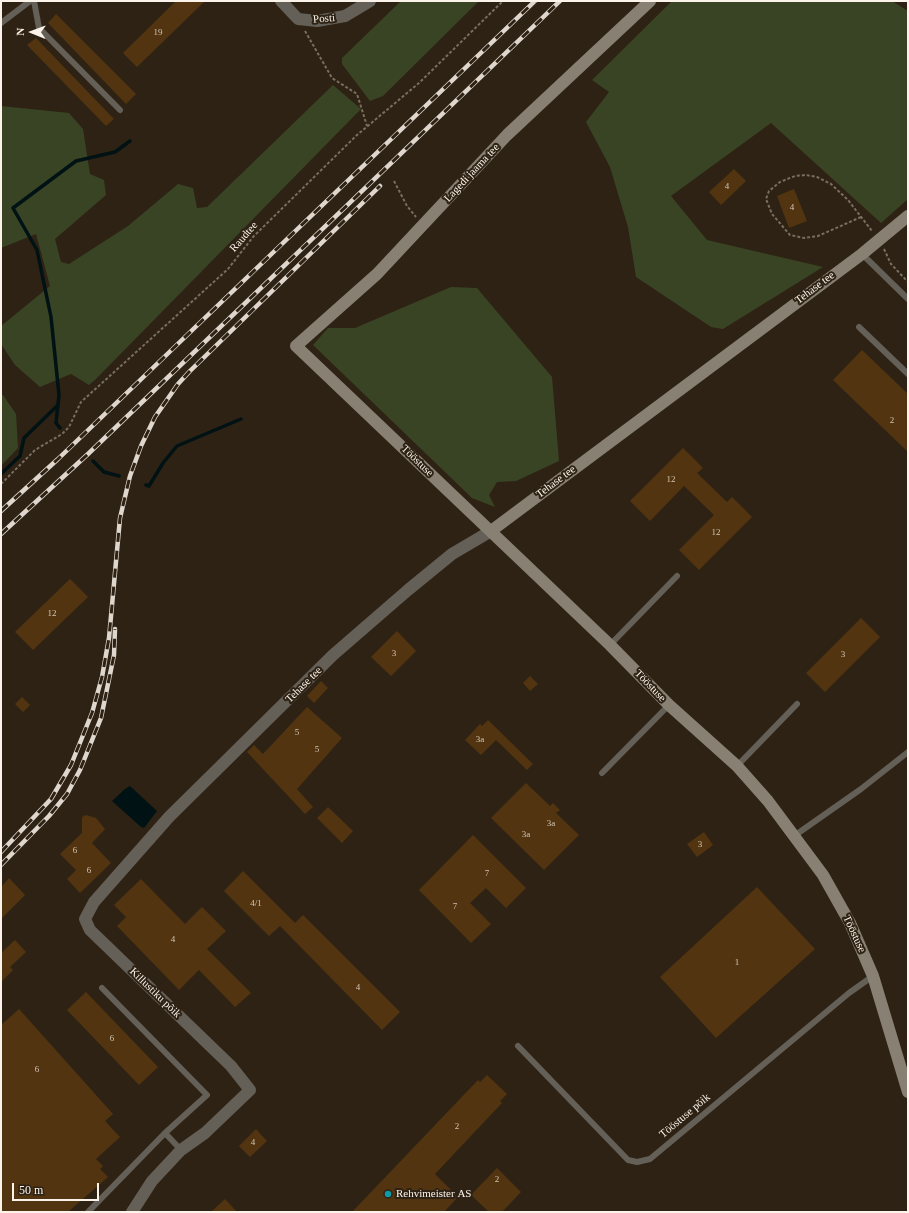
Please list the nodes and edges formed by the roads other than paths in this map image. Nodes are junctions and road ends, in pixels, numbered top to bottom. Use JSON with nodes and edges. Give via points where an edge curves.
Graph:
{"nodes":[{"id":1,"x":30,"y":1,"type":"edge"},
{"id":2,"x":34,"y":1,"type":"edge"},
{"id":3,"x":281,"y":1,"type":"edge"},
{"id":4,"x":370,"y":1,"type":"edge"},
{"id":5,"x":650,"y":1,"type":"edge"},
{"id":6,"x":1,"y":23,"type":"edge"},
{"id":7,"x":120,"y":110,"type":"dead end"},
{"id":8,"x":908,"y":216,"type":"edge"},
{"id":9,"x":862,"y":254,"type":"junction"},
{"id":10,"x":908,"y":299,"type":"edge"},
{"id":11,"x":859,"y":327,"type":"dead end"},
{"id":12,"x":296,"y":346,"type":"joint"},
{"id":13,"x":908,"y":374,"type":"edge"},
{"id":14,"x":491,"y":531,"type":"junction"},
{"id":15,"x":677,"y":576,"type":"dead end"},
{"id":16,"x":610,"y":645,"type":"junction"},
{"id":17,"x":797,"y":704,"type":"dead end"},
{"id":18,"x":669,"y":705,"type":"junction"},
{"id":19,"x":908,"y":752,"type":"edge"},
{"id":20,"x":736,"y":766,"type":"junction"},
{"id":21,"x":220,"y":768,"type":"joint"},
{"id":22,"x":602,"y":773,"type":"dead end"},
{"id":23,"x":794,"y":836,"type":"junction"},
{"id":24,"x":873,"y":976,"type":"junction"},
{"id":25,"x":102,"y":988,"type":"dead end"},
{"id":26,"x":518,"y":1046,"type":"dead end"},
{"id":27,"x":908,"y":1092,"type":"edge"},
{"id":28,"x":165,"y":1133,"type":"junction"},
{"id":29,"x":181,"y":1150,"type":"junction"},
{"id":30,"x":88,"y":1212,"type":"edge"},
{"id":31,"x":132,"y":1212,"type":"edge"}],
"edges":[{"from":1,"to":6,"type":"lane"},
{"from":2,"to":7,"type":"lane","via":[[39,28]]},
{"from":3,"to":4,"type":"street","name":"Posti","via":[[298,19],[317,21],[345,16]]},
{"from":5,"to":12,"type":"street","name":"Lagedi jaama tee","via":[[507,135],[377,274]]},
{"from":8,"to":9,"type":"street","name":"Tehase tee"},
{"from":9,"to":10,"type":"lane"},
{"from":9,"to":14,"type":"street","name":"Tehase tee"},
{"from":11,"to":13,"type":"lane"},
{"from":12,"to":14,"type":"street","name":"Tööstuse"},
{"from":14,"to":16,"type":"street","name":"Tööstuse"},
{"from":14,"to":21,"type":"street","name":"Tehase tee","via":[[452,554],[333,655]]},
{"from":15,"to":16,"type":"lane"},
{"from":16,"to":18,"type":"street","name":"Tööstuse"},
{"from":17,"to":20,"type":"lane"},
{"from":18,"to":20,"type":"street","name":"Tööstuse"},
{"from":18,"to":22,"type":"lane"},
{"from":19,"to":23,"type":"lane"},
{"from":20,"to":23,"type":"street","name":"Tööstuse","via":[[768,801]]},
{"from":21,"to":29,"type":"street","name":"Killustiku põik","via":[[169,817],[94,902],[85,919],[90,930],[231,1066],[250,1090],[205,1133]]},
{"from":23,"to":24,"type":"street","name":"Tööstuse","via":[[826,882],[850,923]]},
{"from":24,"to":26,"type":"lane","name":"Tööstuse põik","via":[[849,993],[650,1159],[637,1162],[628,1160]]},
{"from":24,"to":27,"type":"street","name":"Tööstuse"},
{"from":25,"to":28,"type":"lane","via":[[207,1095]]},
{"from":28,"to":29,"type":"lane"},
{"from":28,"to":30,"type":"lane"},
{"from":29,"to":31,"type":"street","name":"Killustiku põik","via":[[152,1181]]}]}
